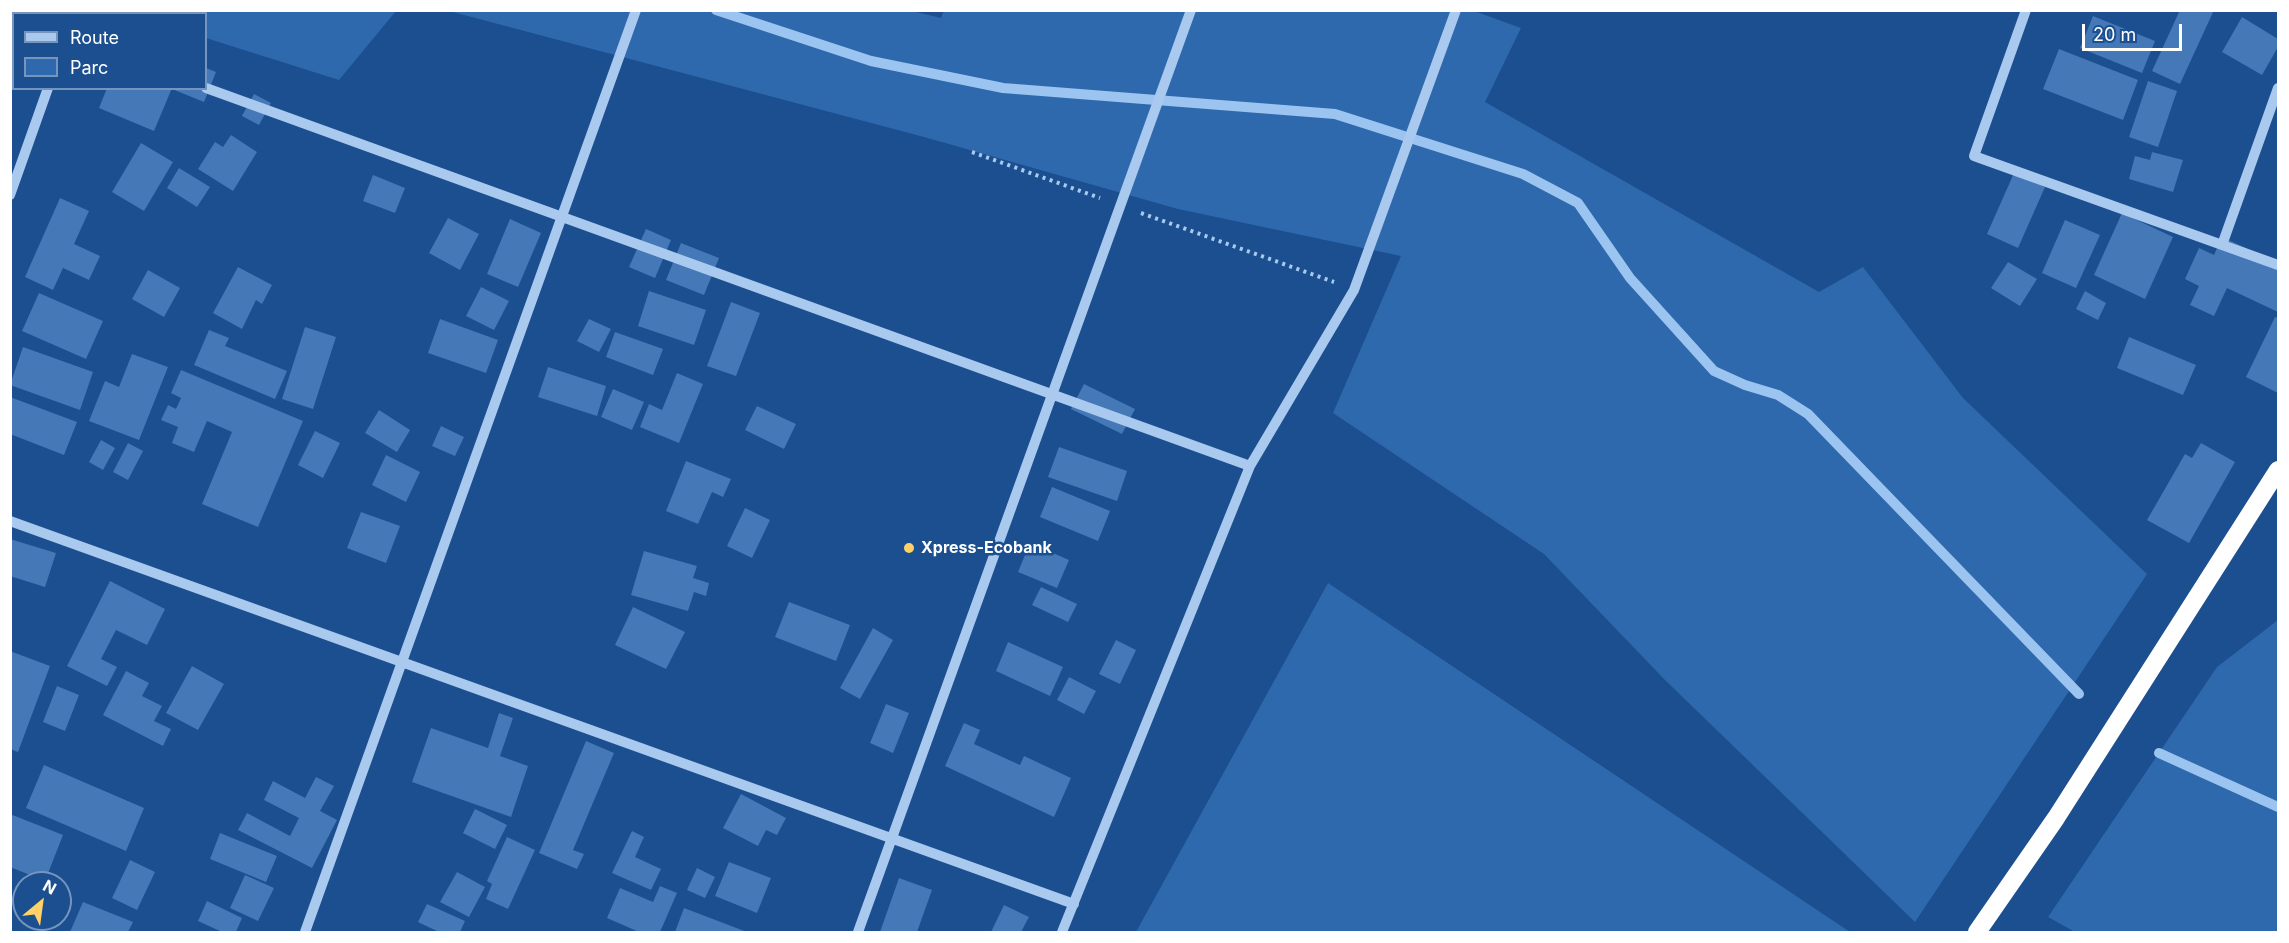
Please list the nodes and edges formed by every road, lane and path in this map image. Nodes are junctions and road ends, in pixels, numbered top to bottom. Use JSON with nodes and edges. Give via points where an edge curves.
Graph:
{"nodes":[{"id":1,"x":636,"y":10,"type":"edge"},
{"id":2,"x":1191,"y":10,"type":"edge"},
{"id":3,"x":1456,"y":10,"type":"edge"},
{"id":4,"x":2026,"y":10,"type":"edge"},
{"id":5,"x":207,"y":88,"type":"edge"},
{"id":6,"x":2278,"y":88,"type":"edge"},
{"id":7,"x":47,"y":90,"type":"edge"},
{"id":8,"x":972,"y":152,"type":"dead end"},
{"id":9,"x":10,"y":195,"type":"edge"},
{"id":10,"x":1121,"y":206,"type":"junction"},
{"id":11,"x":562,"y":217,"type":"junction"},
{"id":12,"x":2222,"y":245,"type":"junction"},
{"id":13,"x":2278,"y":265,"type":"edge"},
{"id":14,"x":1354,"y":290,"type":"junction"},
{"id":15,"x":1052,"y":395,"type":"junction"},
{"id":16,"x":1250,"y":466,"type":"junction"},
{"id":17,"x":2278,"y":470,"type":"edge"},
{"id":18,"x":10,"y":521,"type":"edge"},
{"id":19,"x":402,"y":662,"type":"junction"},
{"id":20,"x":892,"y":839,"type":"junction"},
{"id":21,"x":1074,"y":904,"type":"junction"},
{"id":22,"x":305,"y":933,"type":"edge"},
{"id":23,"x":858,"y":933,"type":"edge"},
{"id":24,"x":1062,"y":933,"type":"edge"},
{"id":25,"x":1977,"y":933,"type":"edge"}],
"edges":[{"from":1,"to":11,"type":"street"},
{"from":2,"to":10,"type":"street"},
{"from":3,"to":14,"type":"street"},
{"from":4,"to":12,"type":"street","via":[[1974,156]]},
{"from":5,"to":11,"type":"street"},
{"from":6,"to":12,"type":"street"},
{"from":7,"to":9,"type":"street"},
{"from":8,"to":10,"type":"path"},
{"from":10,"to":14,"type":"path"},
{"from":10,"to":15,"type":"street"},
{"from":11,"to":15,"type":"street"},
{"from":11,"to":19,"type":"street"},
{"from":12,"to":13,"type":"street"},
{"from":14,"to":16,"type":"street"},
{"from":15,"to":16,"type":"street"},
{"from":15,"to":20,"type":"street"},
{"from":16,"to":21,"type":"street"},
{"from":17,"to":25,"type":"highway","via":[[2056,818]]},
{"from":18,"to":19,"type":"street"},
{"from":19,"to":20,"type":"street"},
{"from":19,"to":22,"type":"street"},
{"from":20,"to":21,"type":"street"},
{"from":20,"to":23,"type":"street"},
{"from":21,"to":24,"type":"street"}]}
